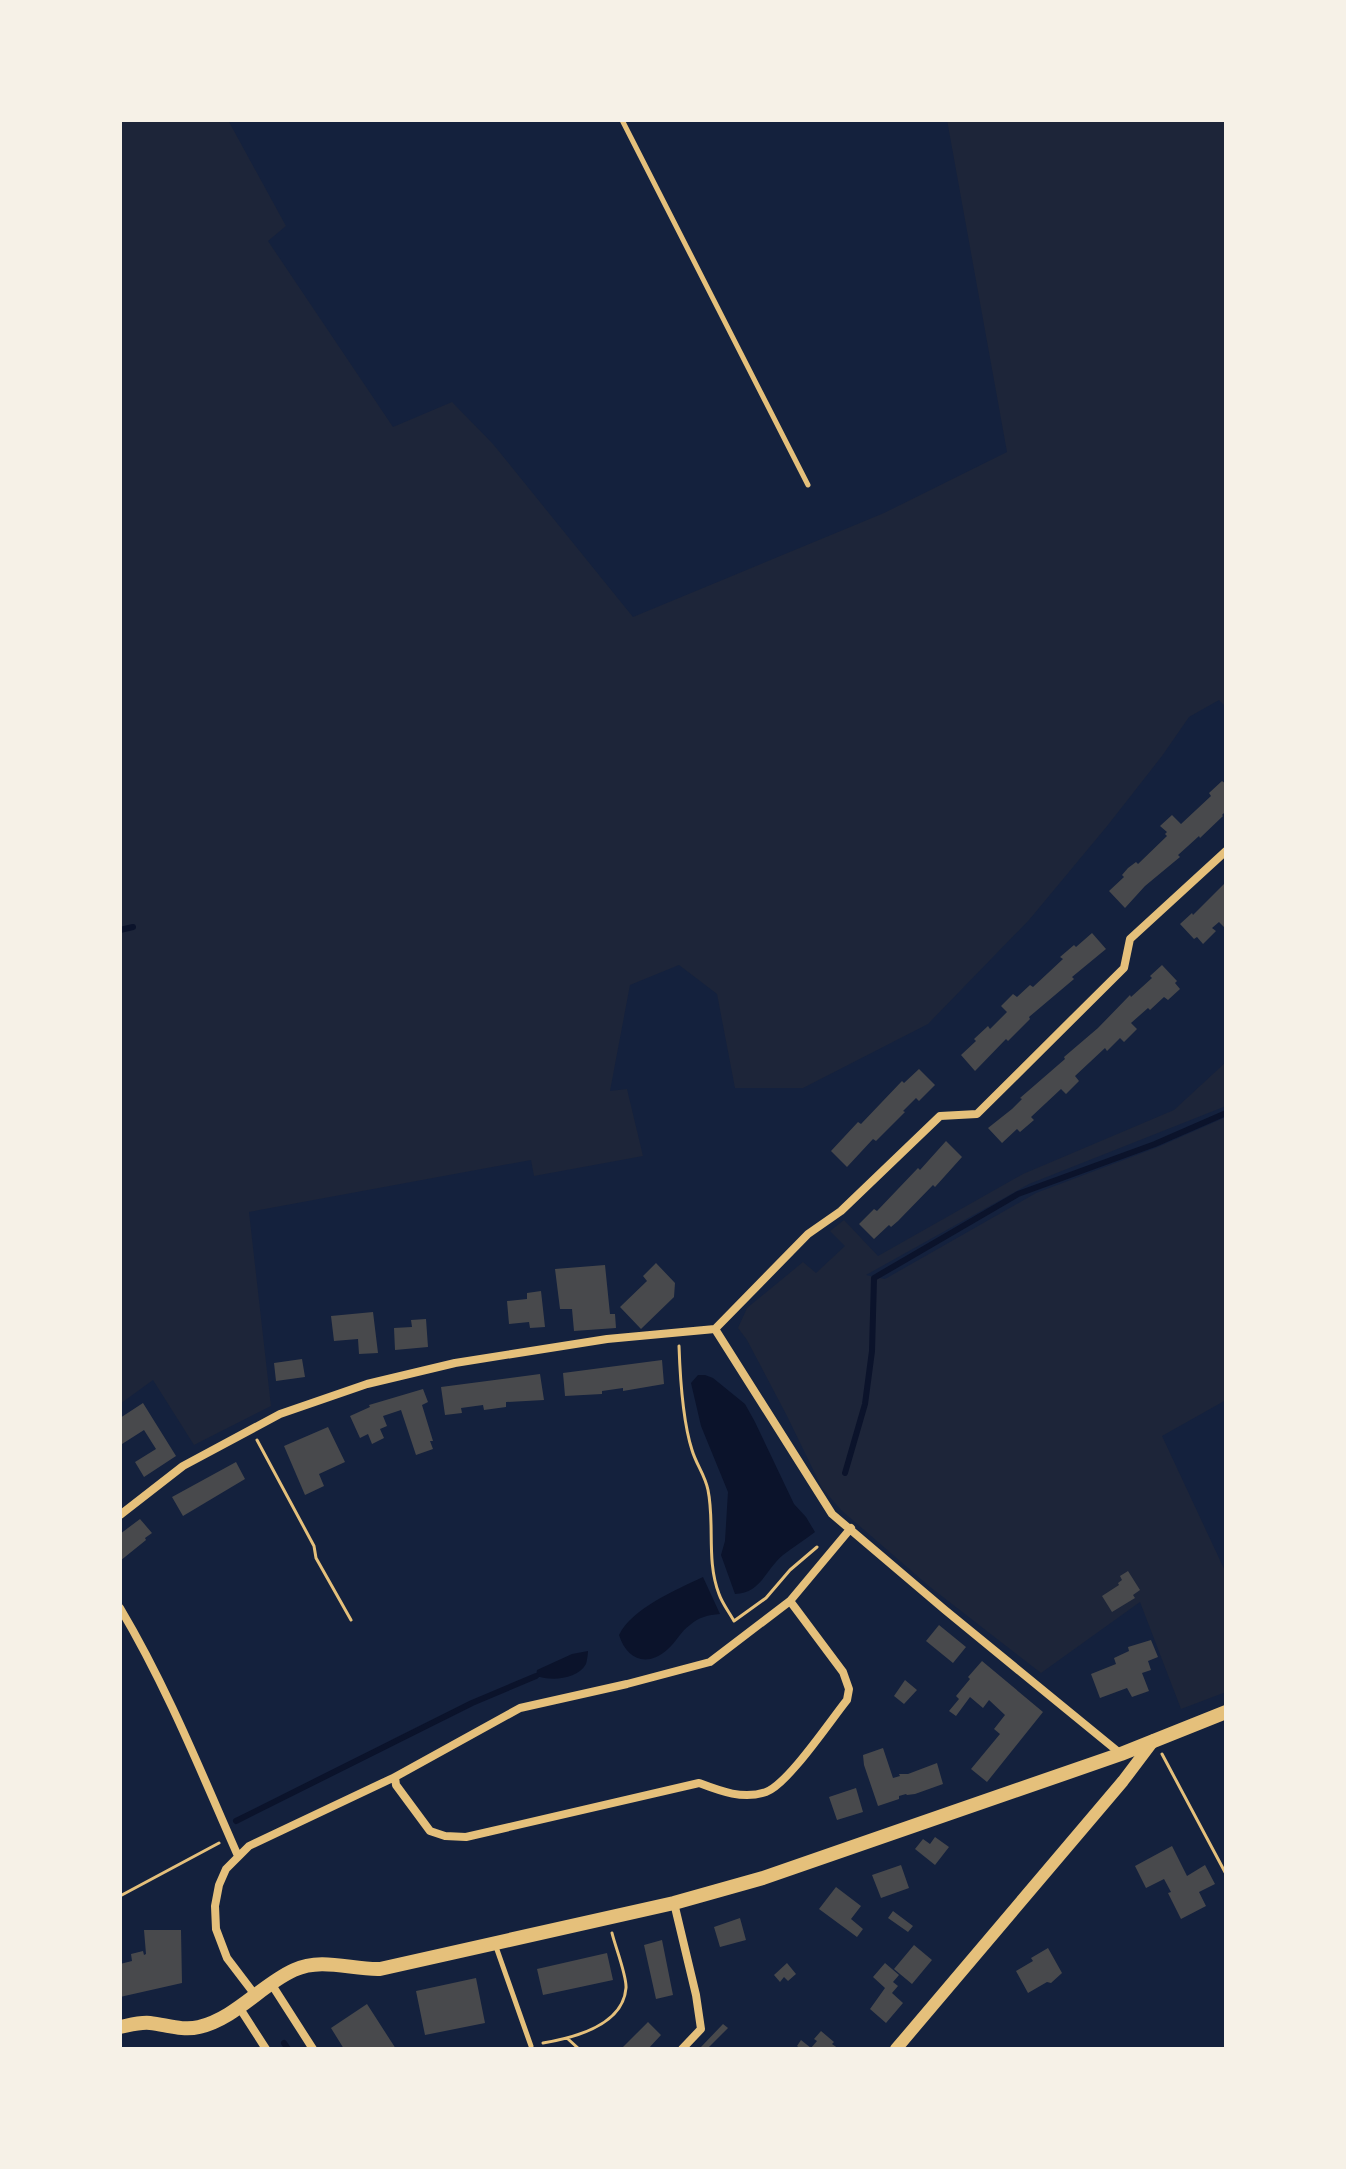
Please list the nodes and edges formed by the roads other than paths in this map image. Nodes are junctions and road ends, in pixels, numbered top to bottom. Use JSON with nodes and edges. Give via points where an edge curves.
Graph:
{"nodes":[{"id":1,"x":622,"y":120,"type":"edge"},
{"id":2,"x":808,"y":485,"type":"dead end"},
{"id":3,"x":1226,"y":851,"type":"edge"},
{"id":4,"x":715,"y":1329,"type":"junction"},
{"id":5,"x":120,"y":1515,"type":"edge"},
{"id":6,"x":851,"y":1528,"type":"junction"},
{"id":7,"x":790,"y":1601,"type":"junction"},
{"id":8,"x":120,"y":1608,"type":"edge"},
{"id":9,"x":1226,"y":1712,"type":"edge"},
{"id":10,"x":1154,"y":1740,"type":"junction"},
{"id":11,"x":1121,"y":1754,"type":"junction"},
{"id":12,"x":395,"y":1777,"type":"junction"},
{"id":13,"x":238,"y":1856,"type":"junction"},
{"id":14,"x":674,"y":1903,"type":"junction"},
{"id":15,"x":495,"y":1943,"type":"junction"},
{"id":16,"x":272,"y":1985,"type":"junction"},
{"id":17,"x":256,"y":1996,"type":"junction"},
{"id":18,"x":239,"y":2007,"type":"junction"},
{"id":19,"x":120,"y":2027,"type":"edge"},
{"id":20,"x":531,"y":2046,"type":"road end"},
{"id":21,"x":266,"y":2049,"type":"edge"},
{"id":22,"x":313,"y":2049,"type":"edge"},
{"id":23,"x":682,"y":2049,"type":"edge"},
{"id":24,"x":896,"y":2049,"type":"edge"}],
"edges":[{"from":1,"to":2,"type":"lane"},
{"from":3,"to":4,"type":"street","via":[[1130,939],[1124,968],[977,1114],[940,1116],[841,1211],[808,1234]]},
{"from":4,"to":5,"type":"street","via":[[607,1339],[455,1363],[367,1384],[280,1414],[183,1466]]},
{"from":4,"to":6,"type":"street","via":[[832,1514]]},
{"from":6,"to":7,"type":"street"},
{"from":6,"to":11,"type":"street"},
{"from":7,"to":12,"type":"street","via":[[710,1662],[520,1708]]},
{"from":7,"to":12,"type":"street","via":[[843,1672],[849,1689],[847,1700],[783,1782],[766,1792],[724,1793],[699,1783],[466,1837],[430,1831]]},
{"from":8,"to":13,"type":"street","via":[[175,1712]]},
{"from":9,"to":10,"type":"main road"},
{"from":10,"to":11,"type":"main road"},
{"from":10,"to":24,"type":"street"},
{"from":11,"to":14,"type":"main road","via":[[850,1849]]},
{"from":12,"to":13,"type":"street"},
{"from":13,"to":17,"type":"street","via":[[219,1885],[216,1929],[227,1958]]},
{"from":14,"to":15,"type":"main road"},
{"from":14,"to":23,"type":"street","via":[[701,2029]]},
{"from":15,"to":16,"type":"main road","via":[[380,1969],[312,1965],[295,1969]]},
{"from":15,"to":20,"type":"lane"},
{"from":16,"to":17,"type":"main road"},
{"from":16,"to":22,"type":"street"},
{"from":17,"to":18,"type":"main road"},
{"from":18,"to":19,"type":"main road","via":[[198,2028],[141,2023]]},
{"from":18,"to":21,"type":"street"}]}
